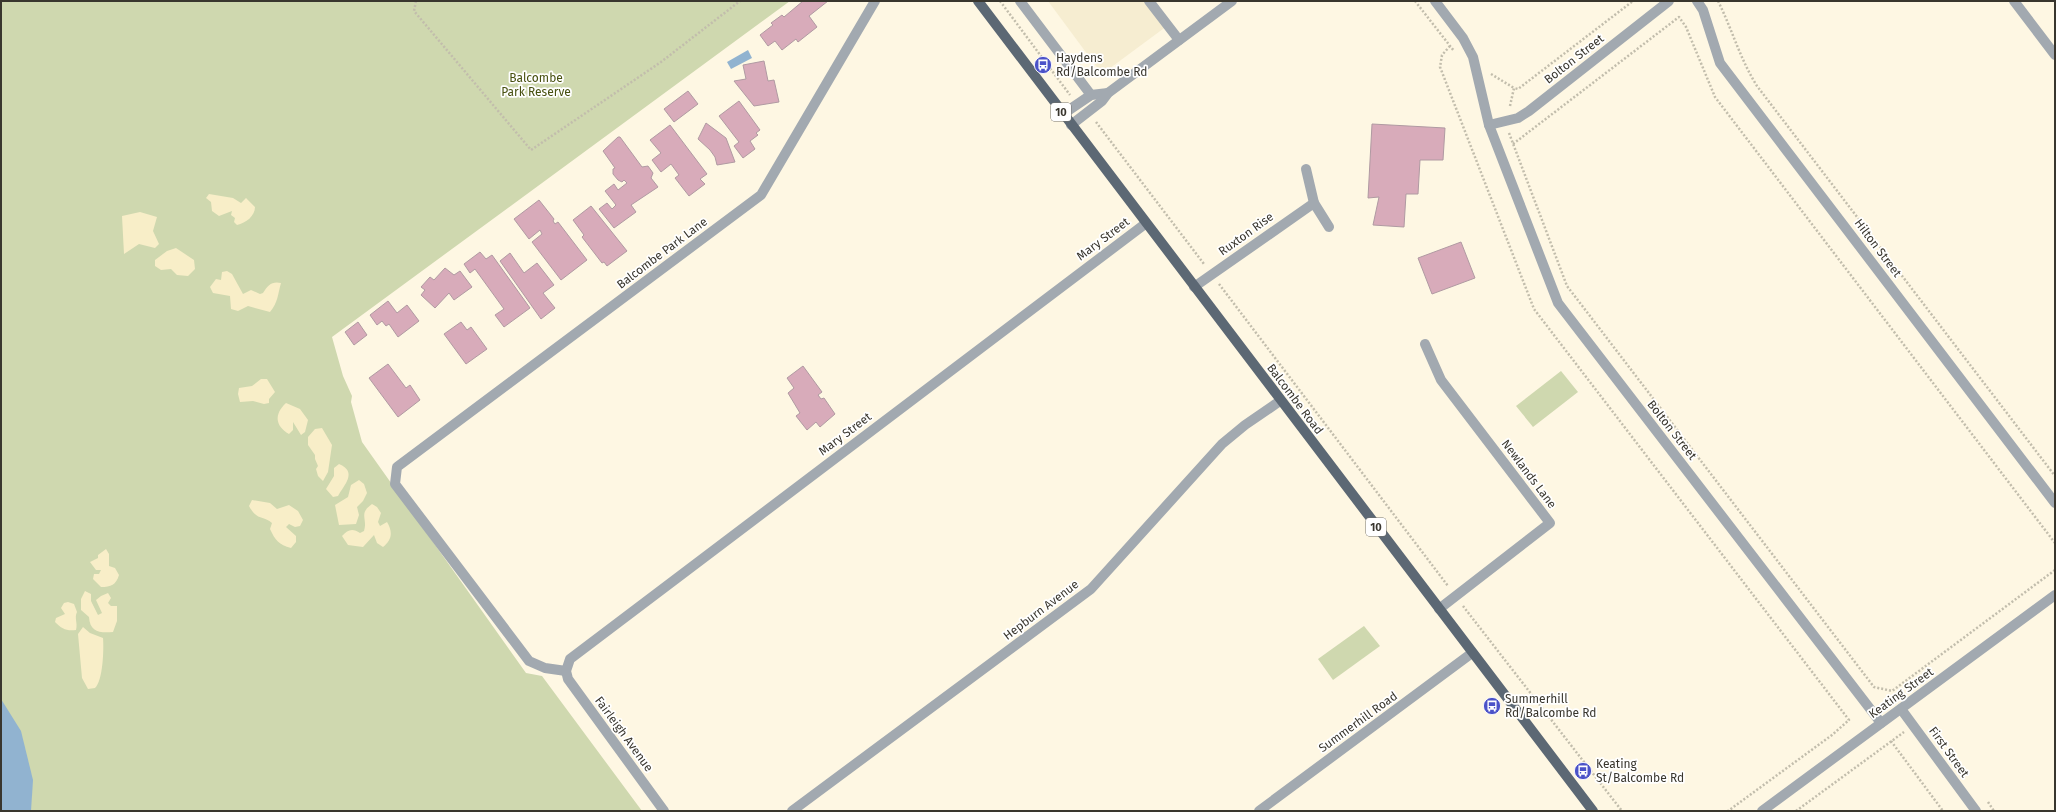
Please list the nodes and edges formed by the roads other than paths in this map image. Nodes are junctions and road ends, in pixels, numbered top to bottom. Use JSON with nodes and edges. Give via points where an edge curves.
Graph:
{"nodes":[{"id":1,"x":875,"y":1,"type":"edge"},
{"id":2,"x":978,"y":1,"type":"edge"},
{"id":3,"x":1020,"y":1,"type":"edge"},
{"id":4,"x":1150,"y":1,"type":"edge"},
{"id":5,"x":1232,"y":1,"type":"edge"},
{"id":6,"x":1435,"y":1,"type":"edge"},
{"id":7,"x":1668,"y":1,"type":"edge"},
{"id":8,"x":1697,"y":1,"type":"edge"},
{"id":9,"x":2014,"y":1,"type":"edge"},
{"id":10,"x":1179,"y":40,"type":"junction"},
{"id":11,"x":2055,"y":55,"type":"edge"},
{"id":12,"x":1108,"y":93,"type":"junction"},
{"id":13,"x":1091,"y":95,"type":"junction"},
{"id":14,"x":1063,"y":114,"type":"junction"},
{"id":15,"x":1071,"y":125,"type":"junction"},
{"id":16,"x":1489,"y":125,"type":"junction"},
{"id":17,"x":1306,"y":169,"type":"dead end"},
{"id":18,"x":1314,"y":202,"type":"junction"},
{"id":19,"x":1145,"y":224,"type":"junction"},
{"id":20,"x":1329,"y":227,"type":"dead end"},
{"id":21,"x":1194,"y":287,"type":"junction"},
{"id":22,"x":1425,"y":344,"type":"dead end"},
{"id":23,"x":1280,"y":401,"type":"junction"},
{"id":24,"x":2055,"y":503,"type":"edge"},
{"id":25,"x":2055,"y":595,"type":"edge"},
{"id":26,"x":1439,"y":609,"type":"junction"},
{"id":27,"x":1472,"y":653,"type":"junction"},
{"id":28,"x":566,"y":670,"type":"junction"},
{"id":29,"x":1901,"y":709,"type":"junction"},
{"id":30,"x":1881,"y":723,"type":"junction"},
{"id":31,"x":664,"y":811,"type":"edge"},
{"id":32,"x":792,"y":811,"type":"edge"},
{"id":33,"x":1259,"y":811,"type":"edge"},
{"id":34,"x":1593,"y":811,"type":"edge"},
{"id":35,"x":1762,"y":811,"type":"edge"},
{"id":36,"x":1976,"y":811,"type":"edge"}],
"edges":[{"from":1,"to":28,"type":"street","name":"Balcombe Park Lane","via":[[761,195],[397,467],[395,484],[529,661],[545,668]]},
{"from":2,"to":14,"type":"main road","name":"Balcombe Road","number":"10"},
{"from":3,"to":13,"type":"street"},
{"from":4,"to":10,"type":"street"},
{"from":5,"to":10,"type":"street"},
{"from":6,"to":16,"type":"street","name":"Bolton Street","via":[[1464,38],[1472,57]]},
{"from":7,"to":16,"type":"street","name":"Bolton Street","via":[[1518,118]]},
{"from":8,"to":24,"type":"street","name":"Hilton Street","via":[[1703,10],[1720,63]]},
{"from":9,"to":11,"type":"street"},
{"from":10,"to":12,"type":"street"},
{"from":12,"to":13,"type":"street"},
{"from":12,"to":15,"type":"street","via":[[1102,101]]},
{"from":13,"to":14,"type":"street"},
{"from":14,"to":15,"type":"main road","name":"Balcombe Road","number":"10"},
{"from":15,"to":19,"type":"main road","name":"Balcombe Road","number":"10"},
{"from":16,"to":30,"type":"street","name":"Bolton Street","via":[[1558,303]]},
{"from":17,"to":18,"type":"street"},
{"from":18,"to":20,"type":"street"},
{"from":18,"to":21,"type":"street","name":"Ruxton Rise"},
{"from":19,"to":21,"type":"main road","name":"Balcombe Road","number":"10"},
{"from":19,"to":28,"type":"street","name":"Mary Street","via":[[574,655]]},
{"from":21,"to":23,"type":"main road","name":"Balcombe Road","number":"10"},
{"from":22,"to":26,"type":"street","name":"Newlands Lane","via":[[1441,380],[1550,523]]},
{"from":23,"to":26,"type":"main road","name":"Balcombe Road","number":"10"},
{"from":23,"to":32,"type":"street","name":"Hepburn Avenue","via":[[1222,444],[1091,589]]},
{"from":25,"to":29,"type":"street","name":"Keating Street"},
{"from":26,"to":27,"type":"main road","name":"Balcombe Road","number":"10"},
{"from":27,"to":33,"type":"street","name":"Summerhill Road"},
{"from":27,"to":34,"type":"main road","name":"Balcombe Road","number":"10"},
{"from":28,"to":31,"type":"street","name":"Fairleigh Avenue","via":[[572,684]]},
{"from":29,"to":30,"type":"street","name":"Keating Street"},
{"from":29,"to":36,"type":"street","name":"First Street"},
{"from":30,"to":35,"type":"street","name":"Keating Street"}]}
